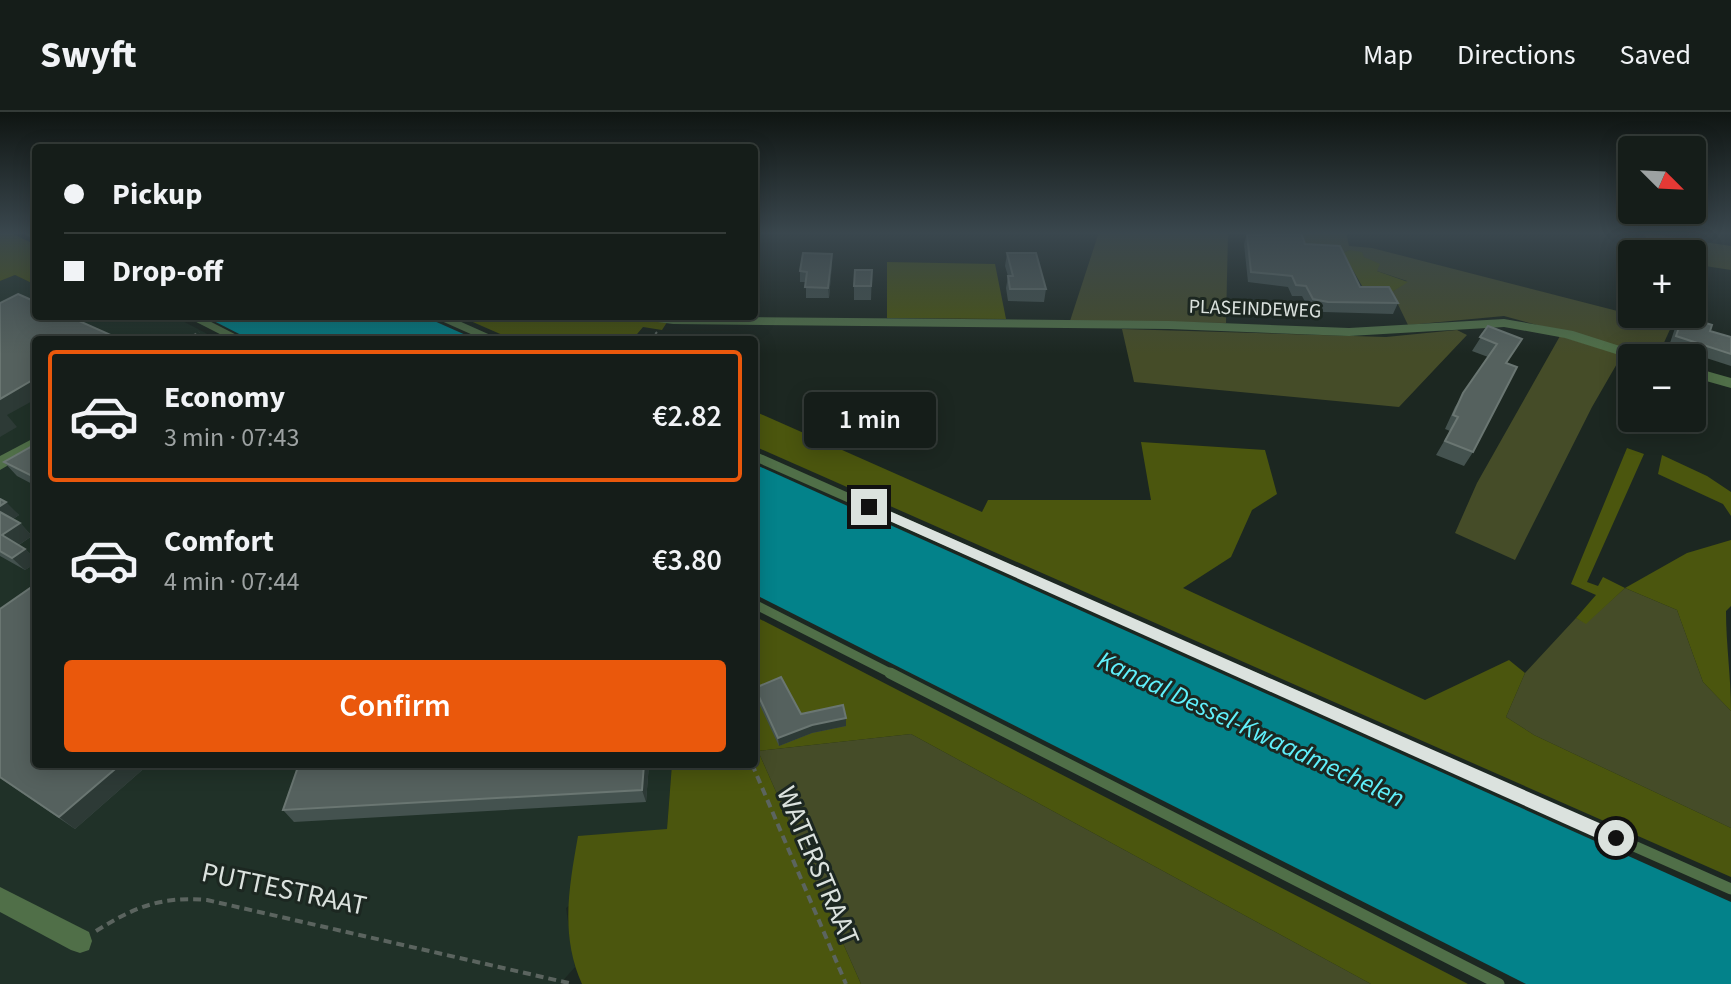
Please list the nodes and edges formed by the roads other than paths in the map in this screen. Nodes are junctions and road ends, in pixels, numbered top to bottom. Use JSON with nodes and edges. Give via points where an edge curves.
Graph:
{"nodes":[{"id":1,"x":758,"y":319,"type":"edge"},
{"id":2,"x":200,"y":320,"type":"edge"},
{"id":3,"x":448,"y":320,"type":"edge"},
{"id":4,"x":231,"y":336,"type":"edge"},
{"id":5,"x":484,"y":336,"type":"edge"},
{"id":6,"x":1618,"y":350,"type":"edge"},
{"id":7,"x":1706,"y":376,"type":"edge"},
{"id":8,"x":1731,"y":383,"type":"edge"},
{"id":9,"x":32,"y":444,"type":"edge"},
{"id":10,"x":758,"y":458,"type":"edge"},
{"id":11,"x":0,"y":464,"type":"edge"},
{"id":12,"x":758,"y":606,"type":"edge"},
{"id":13,"x":1731,"y":889,"type":"edge"},
{"id":14,"x":0,"y":899,"type":"edge"},
{"id":15,"x":80,"y":941,"type":"road end"},
{"id":16,"x":1499,"y":984,"type":"edge"}],
"edges":[{"from":1,"to":6,"type":"street","name":"PLASEINDEWEG","via":[[1349,332],[1504,323],[1568,334]]},
{"from":2,"to":4,"type":"lane"},
{"from":3,"to":5,"type":"lane"},
{"from":7,"to":8,"type":"street"},
{"from":9,"to":11,"type":"street"},
{"from":10,"to":13,"type":"lane"},
{"from":12,"to":16,"type":"lane"},
{"from":14,"to":15,"type":"street"}]}
